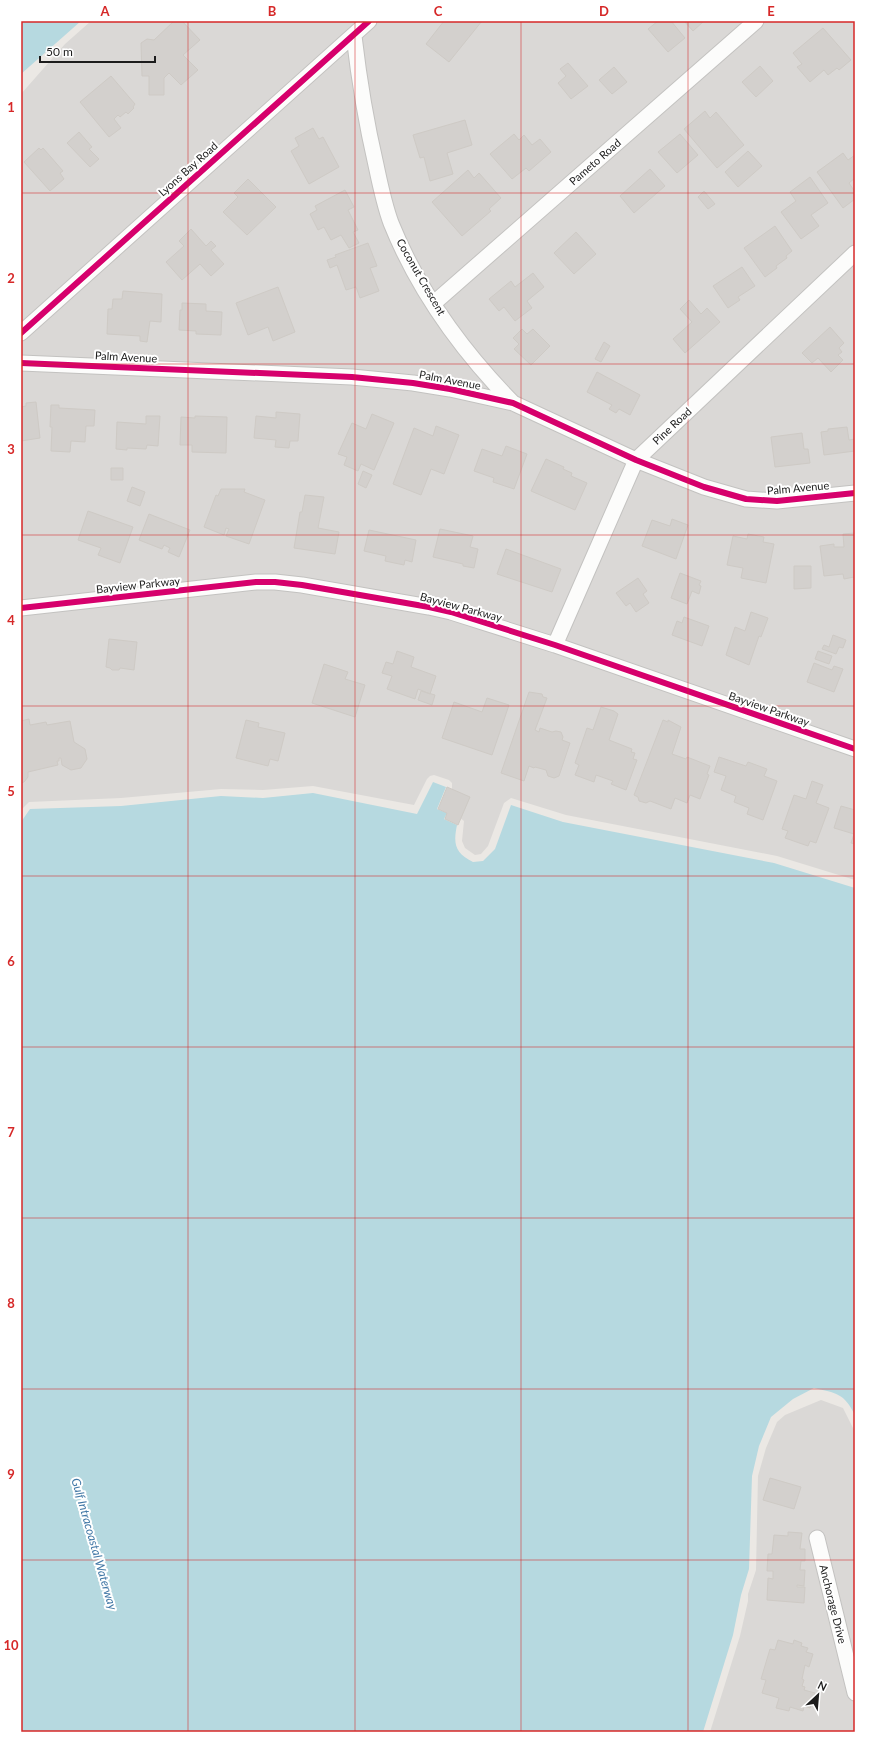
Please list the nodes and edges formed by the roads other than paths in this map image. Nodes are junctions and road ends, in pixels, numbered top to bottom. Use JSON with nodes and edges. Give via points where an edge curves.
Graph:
{"nodes":[{"id":1,"x":369,"y":21,"type":"edge"},
{"id":2,"x":756,"y":21,"type":"edge"},
{"id":3,"x":354,"y":36,"type":"junction"},
{"id":4,"x":855,"y":253,"type":"edge"},
{"id":5,"x":434,"y":303,"type":"junction"},
{"id":6,"x":21,"y":333,"type":"edge"},
{"id":7,"x":21,"y":363,"type":"edge"},
{"id":8,"x":513,"y":403,"type":"junction"},
{"id":9,"x":636,"y":460,"type":"junction"},
{"id":10,"x":855,"y":493,"type":"edge"},
{"id":11,"x":21,"y":608,"type":"edge"},
{"id":12,"x":555,"y":645,"type":"junction"},
{"id":13,"x":855,"y":749,"type":"edge"},
{"id":14,"x":817,"y":1538,"type":"dead end"},
{"id":15,"x":855,"y":1694,"type":"edge"}],
"edges":[{"from":1,"to":3,"type":"street","name":"Lyons Bay Road"},
{"from":2,"to":5,"type":"street","name":"Pameto Road"},
{"from":3,"to":5,"type":"street","name":"Coconut Crescent","via":[[368,131],[383,200],[402,248]]},
{"from":3,"to":6,"type":"street","name":"Lyons Bay Road"},
{"from":4,"to":9,"type":"street","name":"Pine Road"},
{"from":5,"to":8,"type":"street","name":"Coconut Crescent","via":[[474,360]]},
{"from":7,"to":8,"type":"street","name":"Palm Avenue","via":[[352,378],[428,386]]},
{"from":8,"to":9,"type":"street","name":"Palm Avenue"},
{"from":9,"to":10,"type":"street","name":"Palm Avenue","via":[[704,487],[762,502]]},
{"from":9,"to":12,"type":"street","name":"Pine Road"},
{"from":11,"to":12,"type":"street","name":"Bayview Parkway","via":[[275,582],[429,606]]},
{"from":12,"to":13,"type":"street","name":"Bayview Parkway"},
{"from":14,"to":15,"type":"street","name":"Anchorage Drive"}]}
